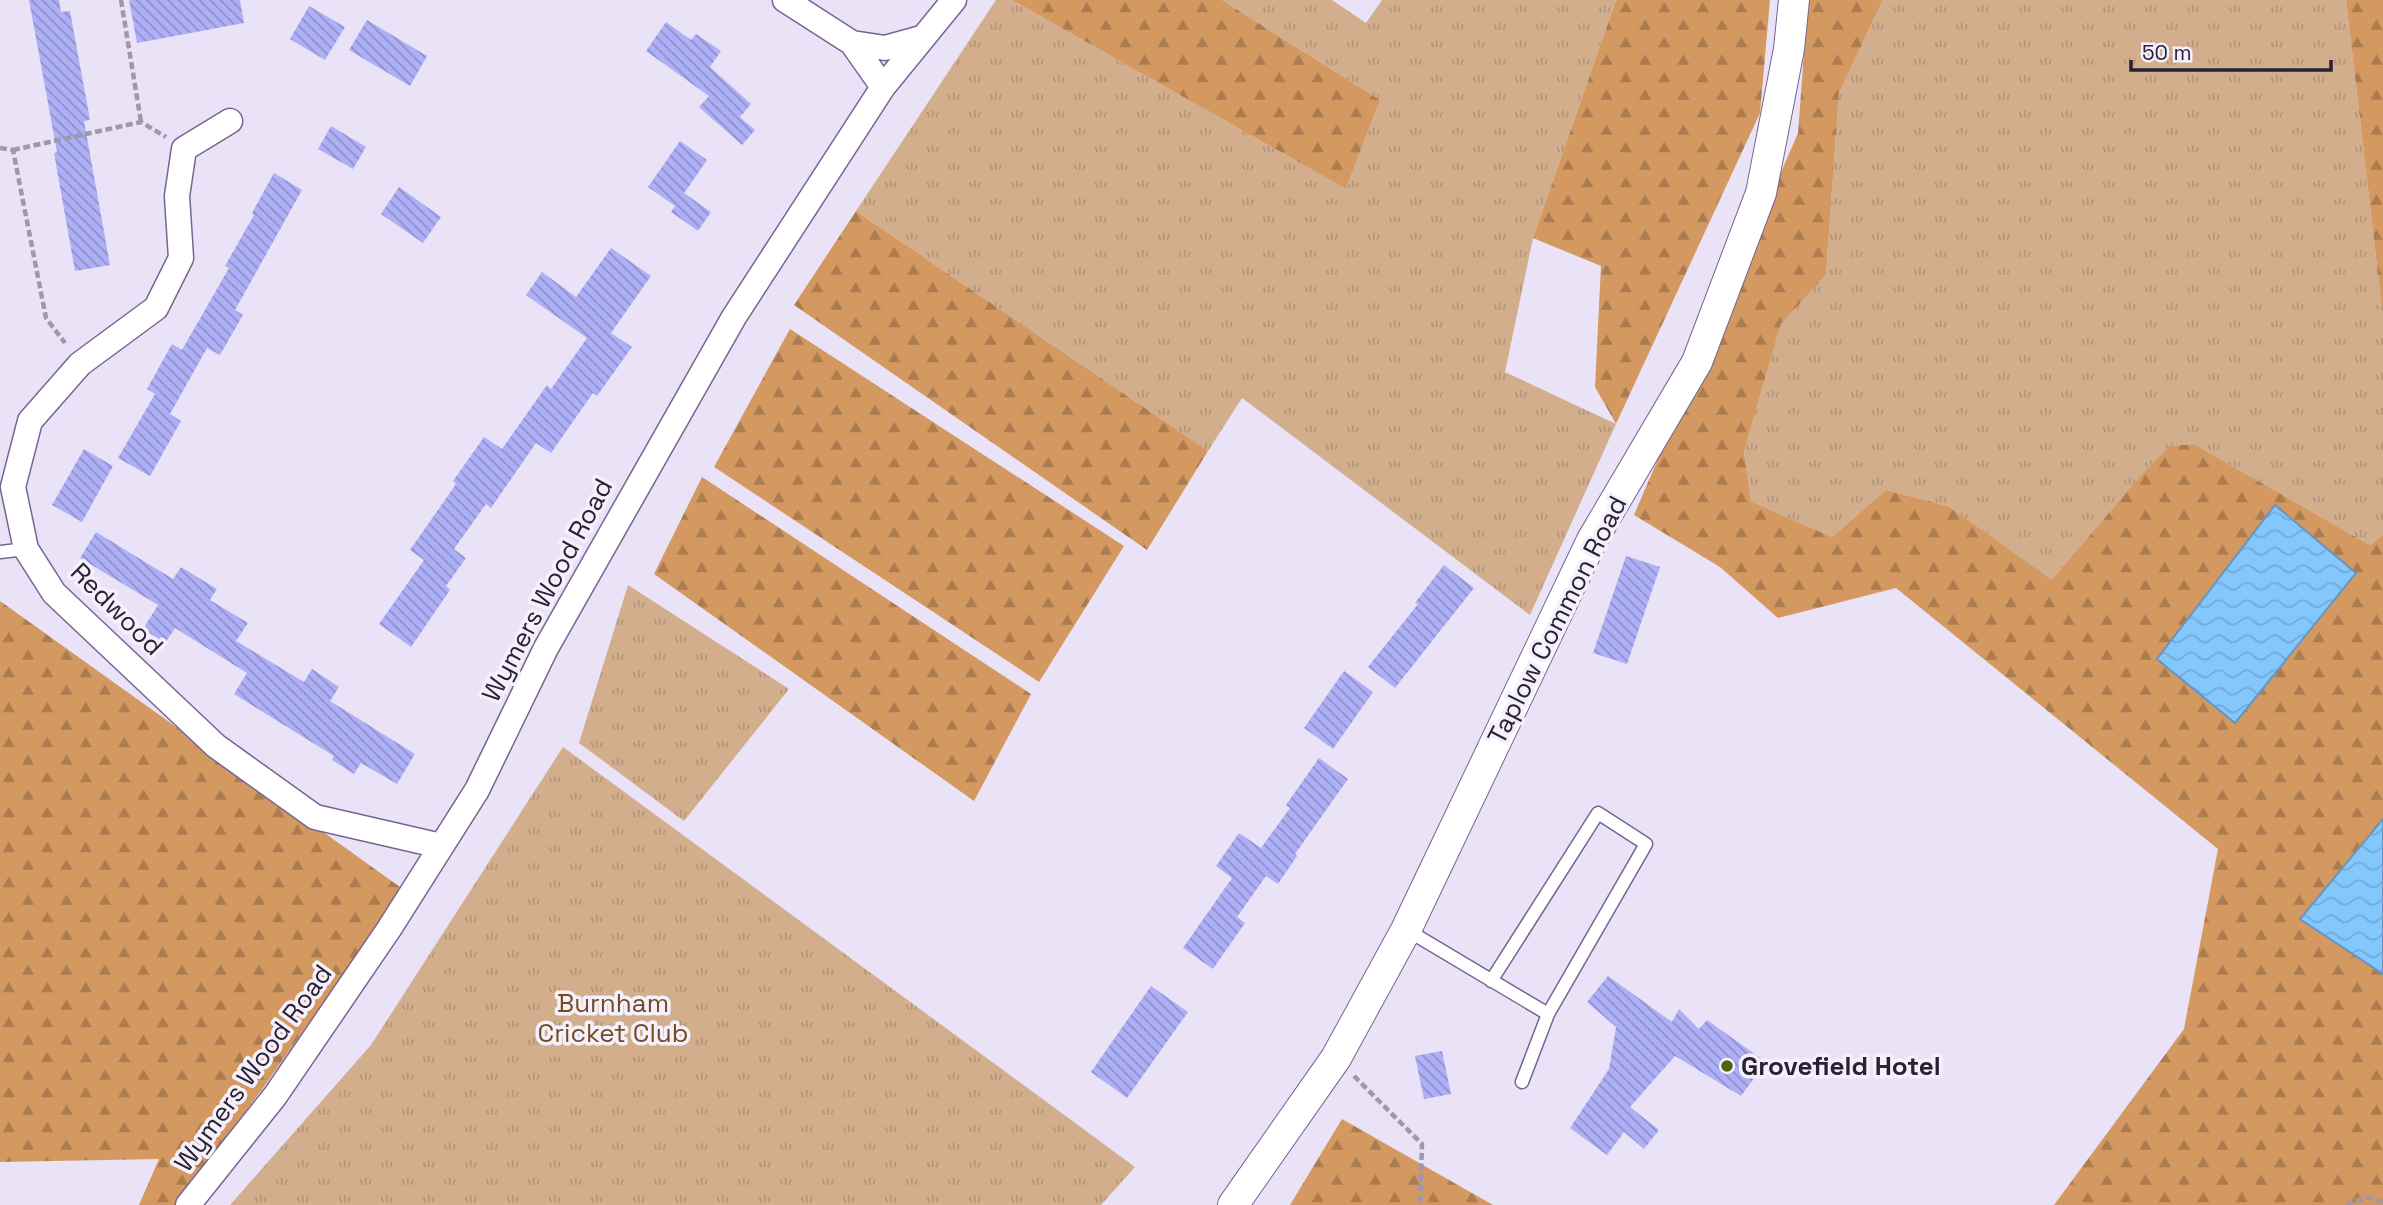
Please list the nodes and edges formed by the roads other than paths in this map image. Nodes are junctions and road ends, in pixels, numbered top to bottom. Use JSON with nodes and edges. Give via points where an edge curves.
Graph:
{"nodes":[{"id":1,"x":785,"y":0,"type":"edge"},
{"id":2,"x":954,"y":0,"type":"edge"},
{"id":3,"x":1794,"y":0,"type":"edge"},
{"id":4,"x":921,"y":38,"type":"junction"},
{"id":5,"x":852,"y":43,"type":"junction"},
{"id":6,"x":883,"y":86,"type":"junction"},
{"id":7,"x":230,"y":121,"type":"dead end"},
{"id":8,"x":26,"y":549,"type":"junction"},
{"id":9,"x":0,"y":552,"type":"edge"},
{"id":10,"x":441,"y":846,"type":"junction"},
{"id":11,"x":1406,"y":930,"type":"junction"},
{"id":12,"x":1491,"y":981,"type":"junction"},
{"id":13,"x":1548,"y":1014,"type":"junction"},
{"id":14,"x":1522,"y":1082,"type":"dead end"},
{"id":15,"x":188,"y":1205,"type":"edge"},
{"id":16,"x":1233,"y":1205,"type":"edge"}],
"edges":[{"from":1,"to":5,"type":"street"},
{"from":2,"to":4,"type":"street","name":"Wymers Wood Road"},
{"from":3,"to":11,"type":"street","name":"Taplow Common Road","via":[[1761,193],[1697,362],[1592,540]]},
{"from":4,"to":5,"type":"street","via":[[885,48]]},
{"from":4,"to":6,"type":"street","name":"Wymers Wood Road"},
{"from":5,"to":6,"type":"street"},
{"from":6,"to":10,"type":"street","name":"Wymers Wood Road","via":[[727,329],[546,648],[477,790]]},
{"from":7,"to":8,"type":"street","name":"Redwood","via":[[184,149],[177,196],[181,258],[156,309],[80,364],[30,421],[13,486]]},
{"from":8,"to":9,"type":"lane"},
{"from":8,"to":10,"type":"street","name":"Redwood","via":[[54,593],[216,746],[314,817]]},
{"from":10,"to":15,"type":"street","name":"Wymers Wood Road","via":[[275,1096]]},
{"from":11,"to":12,"type":"lane"},
{"from":11,"to":16,"type":"street","name":"Taplow Common Road","via":[[1336,1058]]},
{"from":12,"to":13,"type":"lane"},
{"from":12,"to":13,"type":"lane","via":[[1598,813],[1646,844]]},
{"from":13,"to":14,"type":"lane"}]}
